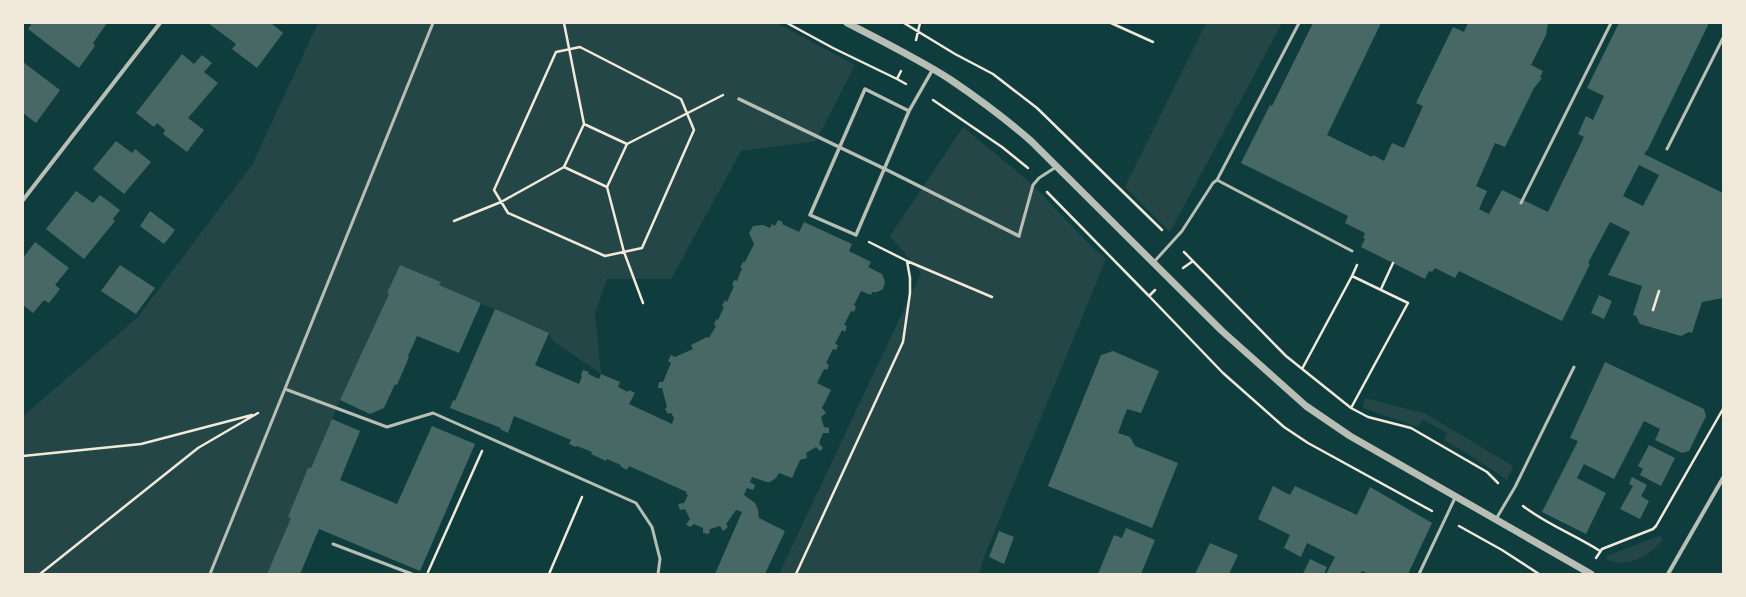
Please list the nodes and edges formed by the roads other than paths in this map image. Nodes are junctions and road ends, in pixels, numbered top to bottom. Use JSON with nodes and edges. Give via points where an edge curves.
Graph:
{"nodes":[{"id":1,"x":160,"y":23,"type":"edge"},
{"id":2,"x":433,"y":23,"type":"edge"},
{"id":3,"x":847,"y":23,"type":"edge"},
{"id":4,"x":1299,"y":23,"type":"edge"},
{"id":5,"x":1611,"y":23,"type":"edge"},
{"id":6,"x":1723,"y":38,"type":"edge"},
{"id":7,"x":933,"y":70,"type":"junction"},
{"id":8,"x":739,"y":99,"type":"dead end"},
{"id":9,"x":909,"y":111,"type":"junction"},
{"id":10,"x":839,"y":147,"type":"junction"},
{"id":11,"x":1667,"y":149,"type":"dead end"},
{"id":12,"x":1058,"y":166,"type":"junction"},
{"id":13,"x":885,"y":169,"type":"junction"},
{"id":14,"x":1217,"y":180,"type":"junction"},
{"id":15,"x":23,"y":200,"type":"edge"},
{"id":16,"x":1521,"y":203,"type":"dead end"},
{"id":17,"x":1019,"y":236,"type":"joint"},
{"id":18,"x":1352,"y":252,"type":"dead end"},
{"id":19,"x":1153,"y":263,"type":"junction"},
{"id":20,"x":1574,"y":367,"type":"dead end"},
{"id":21,"x":285,"y":388,"type":"junction"},
{"id":22,"x":1723,"y":478,"type":"edge"},
{"id":23,"x":1455,"y":498,"type":"junction"},
{"id":24,"x":1495,"y":521,"type":"junction"},
{"id":25,"x":332,"y":544,"type":"dead end"},
{"id":26,"x":210,"y":574,"type":"edge"},
{"id":27,"x":412,"y":574,"type":"edge"},
{"id":28,"x":658,"y":574,"type":"edge"},
{"id":29,"x":1419,"y":574,"type":"edge"},
{"id":30,"x":1591,"y":574,"type":"edge"},
{"id":31,"x":1668,"y":574,"type":"edge"}],
"edges":[{"from":1,"to":15,"type":"street"},
{"from":2,"to":21,"type":"lane"},
{"from":3,"to":7,"type":"street"},
{"from":4,"to":14,"type":"lane"},
{"from":5,"to":16,"type":"lane"},
{"from":6,"to":11,"type":"lane"},
{"from":7,"to":9,"type":"street"},
{"from":7,"to":12,"type":"street","via":[[1001,115]]},
{"from":8,"to":10,"type":"street"},
{"from":9,"to":10,"type":"street","via":[[865,89]]},
{"from":9,"to":13,"type":"street"},
{"from":10,"to":13,"type":"street"},
{"from":10,"to":13,"type":"street","via":[[810,215],[856,236]]},
{"from":12,"to":17,"type":"lane","via":[[1033,185]]},
{"from":12,"to":19,"type":"street"},
{"from":13,"to":17,"type":"street"},
{"from":14,"to":18,"type":"lane"},
{"from":14,"to":19,"type":"lane","via":[[1182,231]]},
{"from":19,"to":23,"type":"street","via":[[1222,331],[1306,406],[1350,436]]},
{"from":20,"to":24,"type":"lane"},
{"from":21,"to":26,"type":"lane"},
{"from":21,"to":28,"type":"lane","via":[[387,427],[433,413],[636,503],[652,527],[660,559]]},
{"from":22,"to":31,"type":"street"},
{"from":23,"to":24,"type":"street"},
{"from":23,"to":29,"type":"lane"},
{"from":24,"to":30,"type":"street"},
{"from":25,"to":27,"type":"lane"}]}
